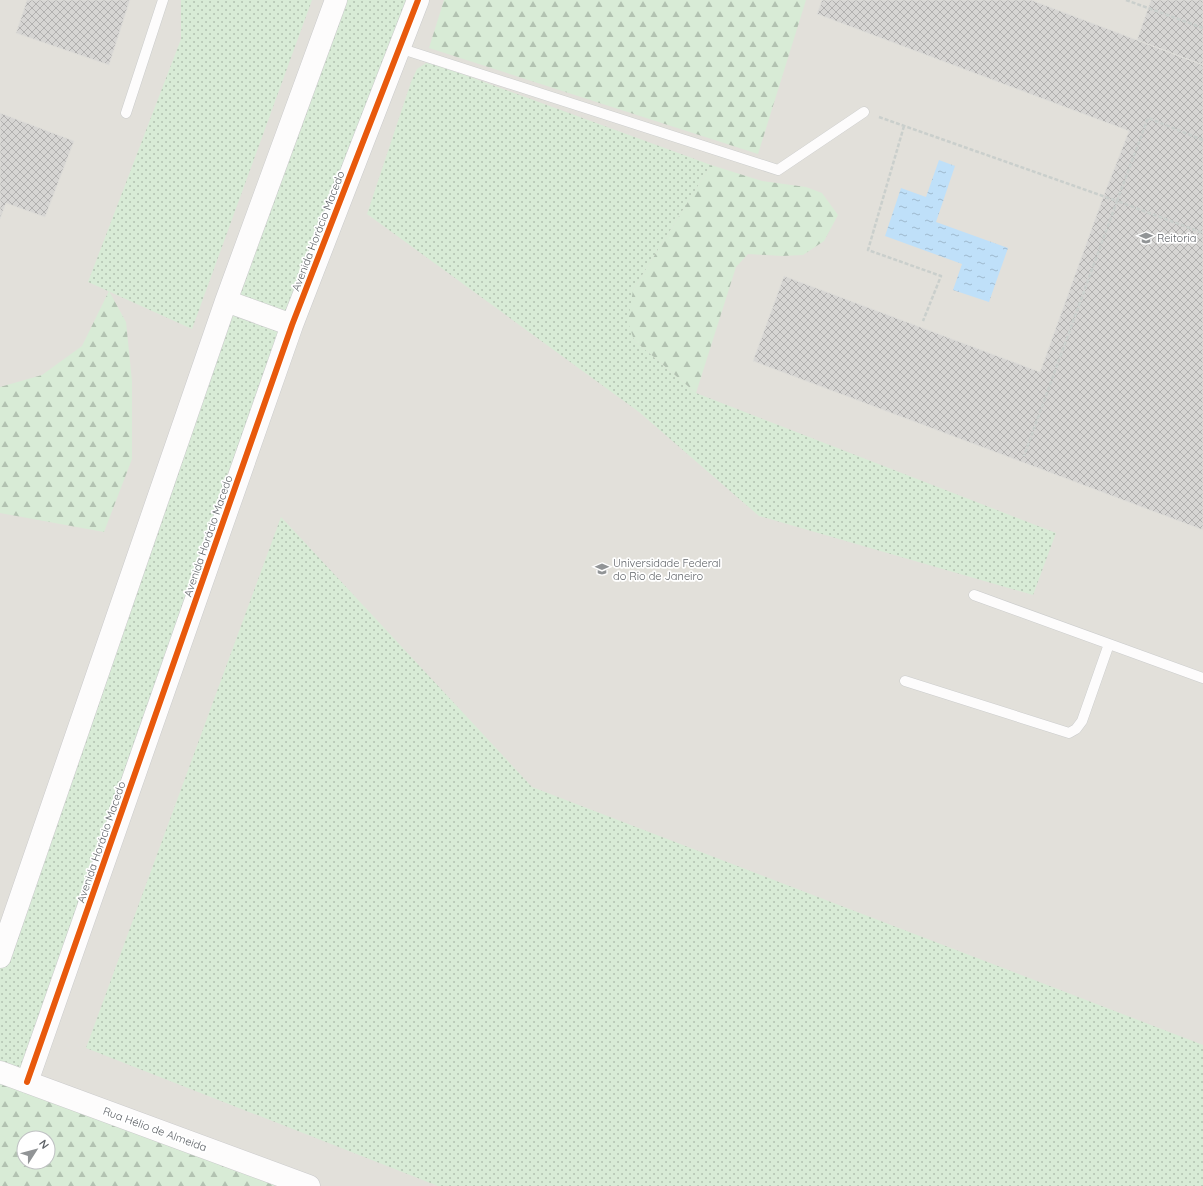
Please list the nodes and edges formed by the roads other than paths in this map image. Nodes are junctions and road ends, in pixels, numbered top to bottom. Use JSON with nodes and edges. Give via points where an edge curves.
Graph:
{"nodes":[{"id":1,"x":163,"y":0,"type":"edge"},
{"id":2,"x":336,"y":0,"type":"edge"},
{"id":3,"x":418,"y":0,"type":"edge"},
{"id":4,"x":399,"y":48,"type":"junction"},
{"id":5,"x":864,"y":112,"type":"road end"},
{"id":6,"x":126,"y":113,"type":"dead end"},
{"id":7,"x":226,"y":301,"type":"junction"},
{"id":8,"x":292,"y":325,"type":"junction"},
{"id":9,"x":974,"y":595,"type":"dead end"},
{"id":10,"x":1109,"y":644,"type":"junction"},
{"id":11,"x":1203,"y":678,"type":"edge"},
{"id":12,"x":905,"y":681,"type":"dead end"},
{"id":13,"x":0,"y":957,"type":"edge"},
{"id":14,"x":0,"y":1072,"type":"edge"},
{"id":15,"x":27,"y":1082,"type":"junction"},
{"id":16,"x":309,"y":1186,"type":"edge"}],
"edges":[{"from":1,"to":6,"type":"lane"},
{"from":2,"to":7,"type":"street"},
{"from":3,"to":4,"type":"street","name":"Avenida Horácio Macedo"},
{"from":4,"to":5,"type":"lane","via":[[778,170]]},
{"from":4,"to":8,"type":"street","name":"Avenida Horácio Macedo"},
{"from":7,"to":8,"type":"street"},
{"from":7,"to":13,"type":"street"},
{"from":8,"to":15,"type":"street","name":"Avenida Horácio Macedo"},
{"from":9,"to":10,"type":"lane"},
{"from":10,"to":11,"type":"lane"},
{"from":10,"to":12,"type":"lane","via":[[1082,721],[1069,733]]},
{"from":14,"to":15,"type":"street","name":"Rua Hélio de Almeida"},
{"from":15,"to":16,"type":"street","name":"Rua Hélio de Almeida"}]}
